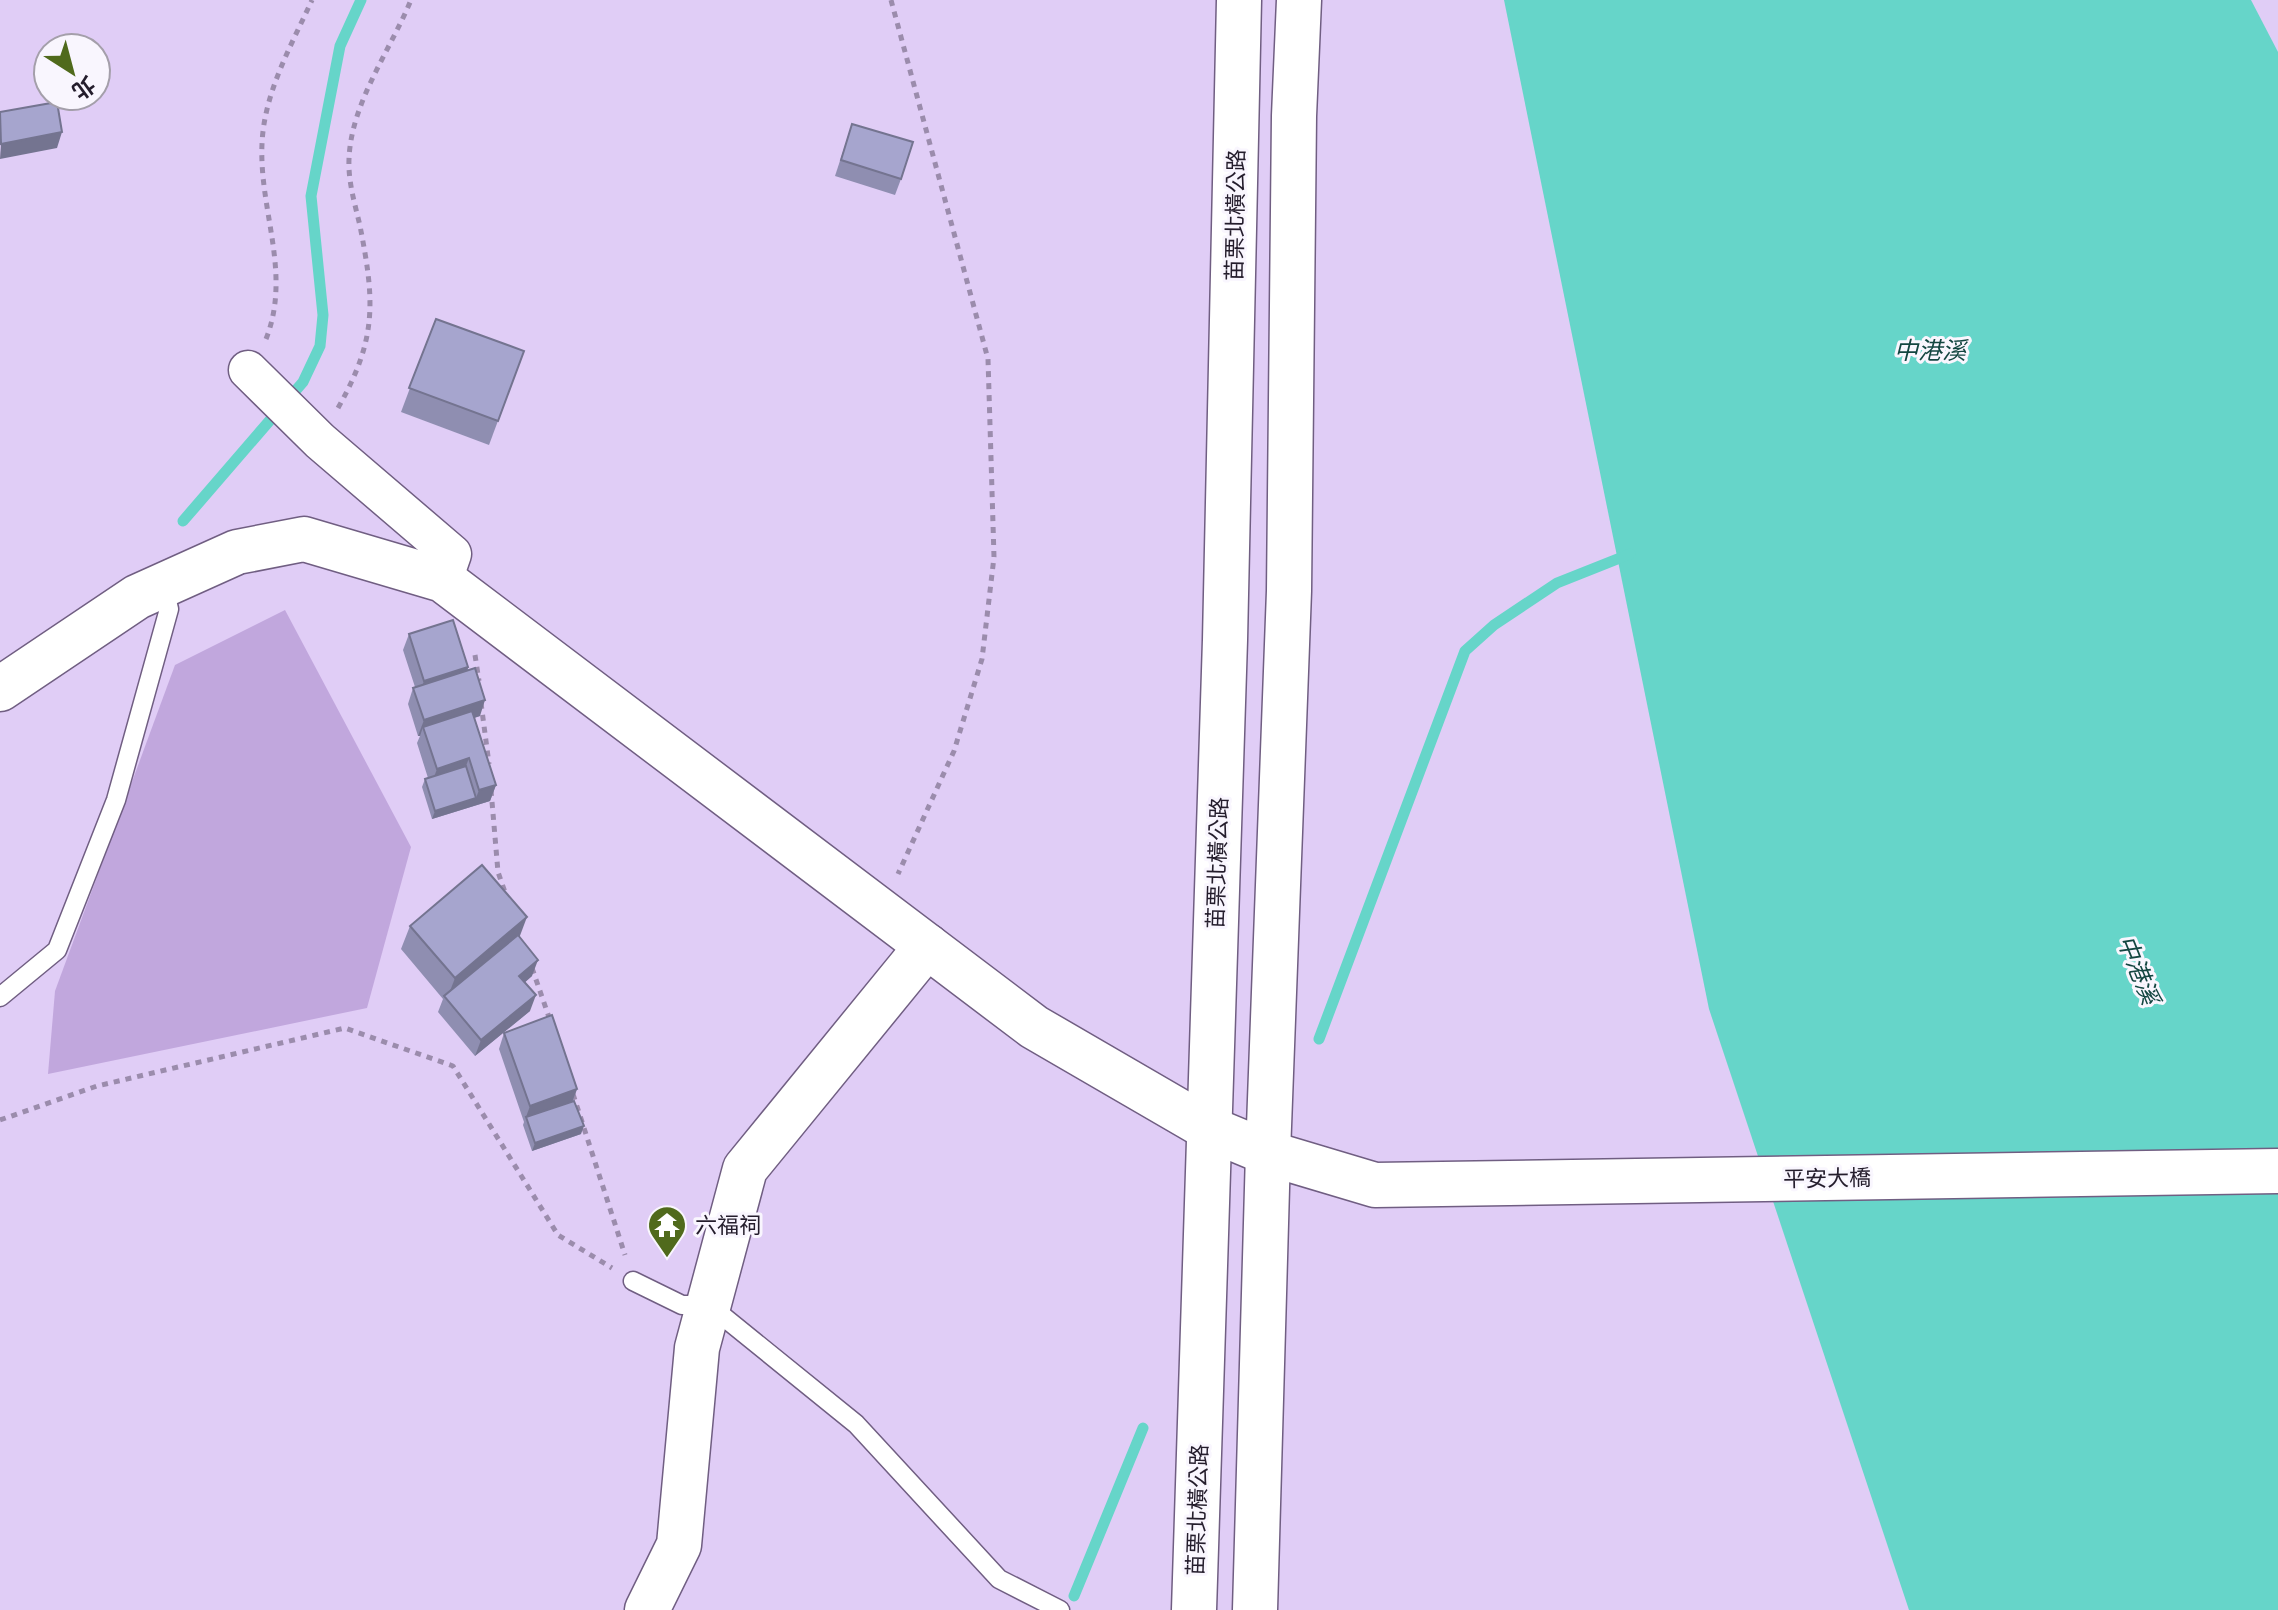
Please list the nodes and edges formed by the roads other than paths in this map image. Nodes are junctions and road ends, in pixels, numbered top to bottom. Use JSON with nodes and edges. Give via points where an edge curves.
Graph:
{"nodes":[{"id":1,"x":1239,"y":0,"type":"edge"},
{"id":2,"x":1299,"y":0,"type":"edge"},
{"id":3,"x":258,"y":379,"type":"road end"},
{"id":4,"x":163,"y":584,"type":"junction"},
{"id":5,"x":455,"y":589,"type":"junction"},
{"id":6,"x":0,"y":689,"type":"edge"},
{"id":7,"x":927,"y":946,"type":"junction"},
{"id":8,"x":0,"y":997,"type":"edge"},
{"id":9,"x":1208,"y":1128,"type":"junction"},
{"id":10,"x":1268,"y":1153,"type":"junction"},
{"id":11,"x":2278,"y":1171,"type":"edge"},
{"id":12,"x":633,"y":1281,"type":"road end"},
{"id":13,"x":709,"y":1305,"type":"junction"},
{"id":14,"x":647,"y":1610,"type":"edge"},
{"id":15,"x":1060,"y":1610,"type":"edge"},
{"id":16,"x":1194,"y":1610,"type":"edge"},
{"id":17,"x":1255,"y":1610,"type":"edge"}],
"edges":[{"from":1,"to":9,"type":"street","name":"苗栗北橫公路"},
{"from":2,"to":10,"type":"street","via":[[1289,591]]},
{"from":3,"to":5,"type":"street","via":[[452,554]]},
{"from":4,"to":5,"type":"street","via":[[237,552],[304,539]]},
{"from":4,"to":6,"type":"street"},
{"from":4,"to":8,"type":"lane","via":[[169,609],[120,785],[57,950]]},
{"from":5,"to":7,"type":"street","name":"平安大橋"},
{"from":7,"to":9,"type":"street","name":"平安大橋","via":[[1034,1027]]},
{"from":7,"to":13,"type":"street","via":[[745,1169]]},
{"from":9,"to":10,"type":"street","name":"平安大橋"},
{"from":9,"to":16,"type":"street","name":"苗栗北橫公路"},
{"from":10,"to":11,"type":"street","name":"平安大橋","via":[[1375,1185]]},
{"from":10,"to":17,"type":"street"},
{"from":12,"to":13,"type":"lane","via":[[682,1305]]},
{"from":13,"to":14,"type":"street","via":[[697,1348],[679,1545]]},
{"from":13,"to":15,"type":"lane","via":[[856,1424],[999,1579]]}]}
